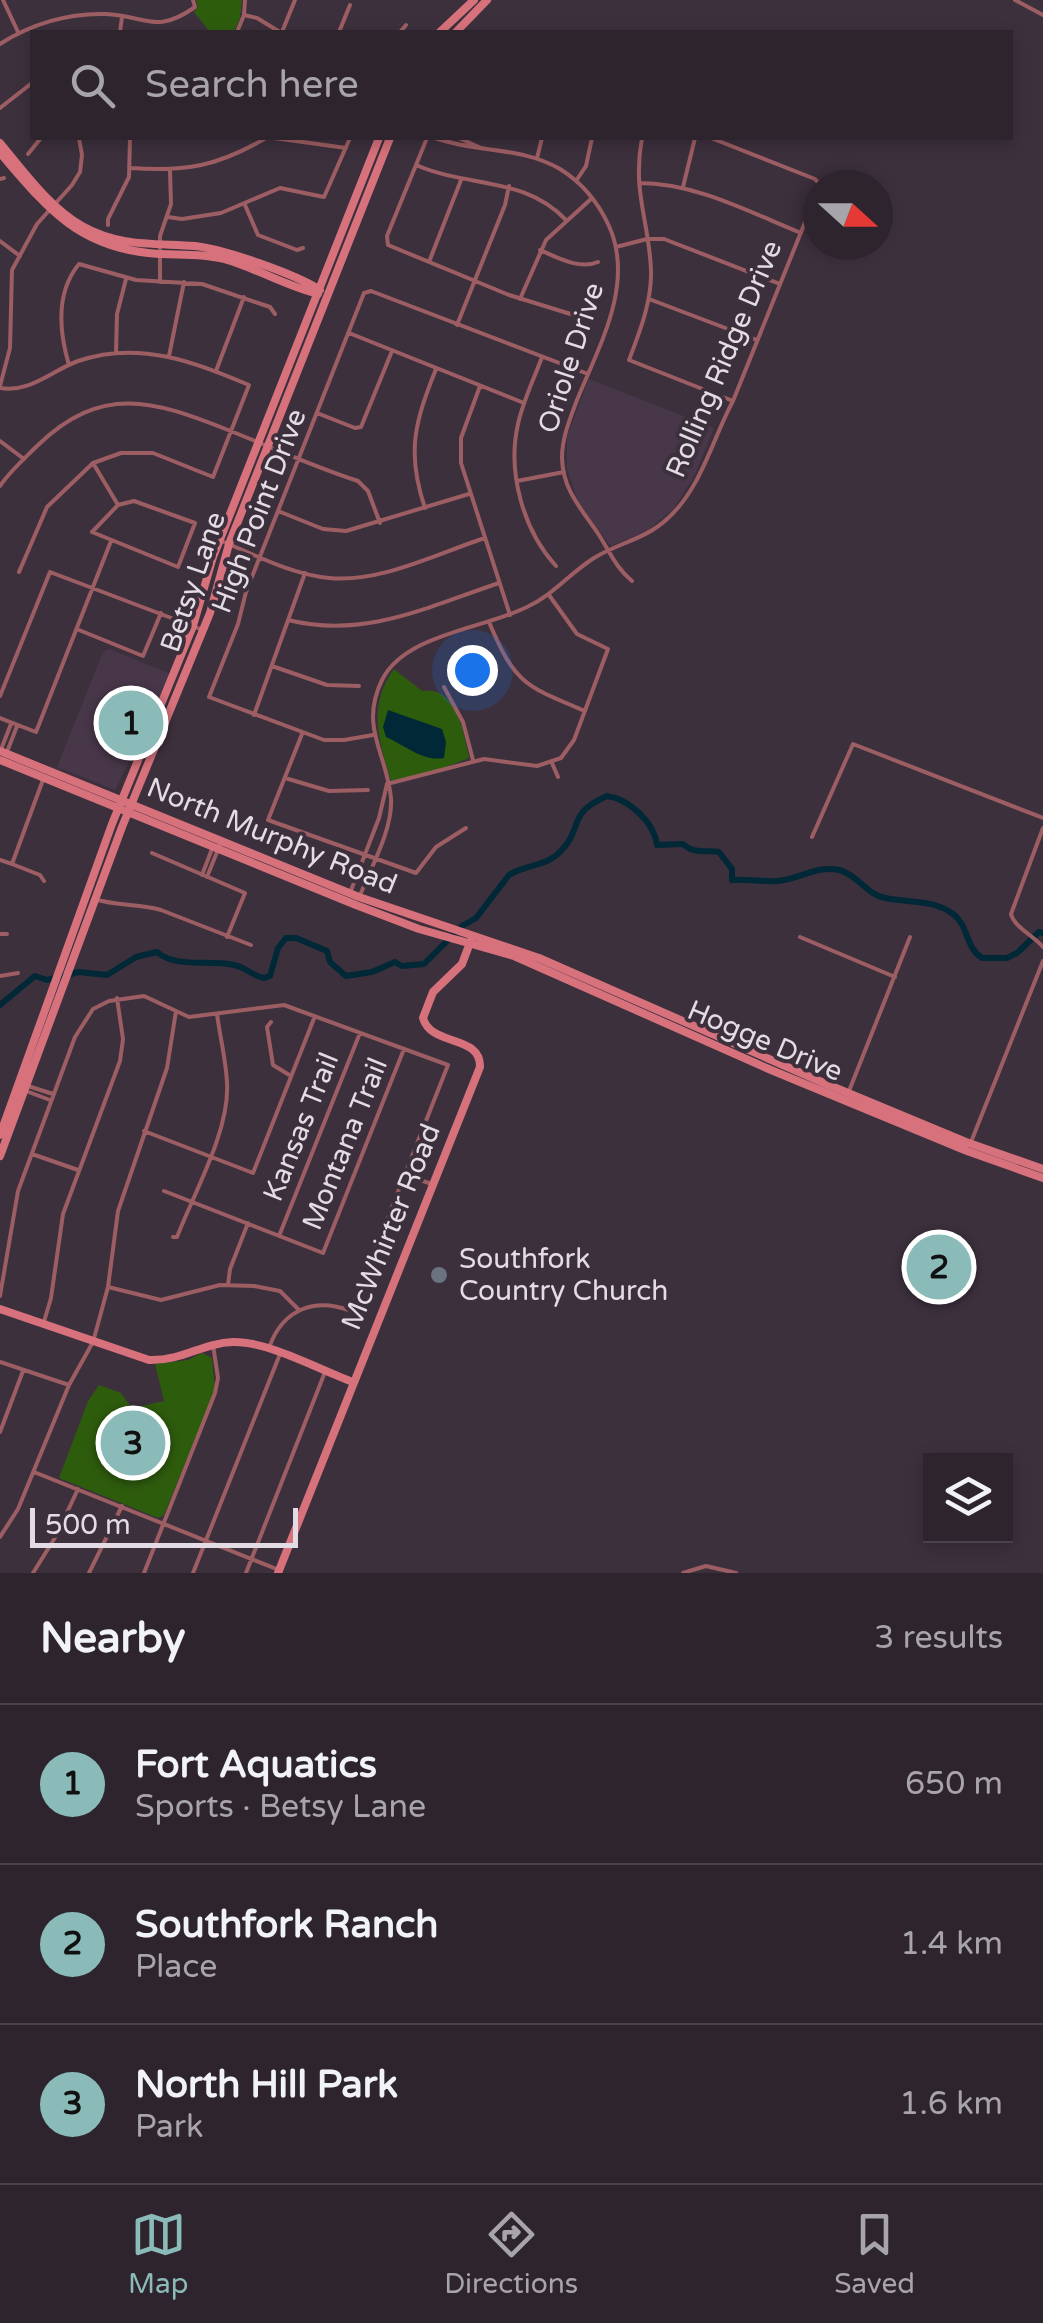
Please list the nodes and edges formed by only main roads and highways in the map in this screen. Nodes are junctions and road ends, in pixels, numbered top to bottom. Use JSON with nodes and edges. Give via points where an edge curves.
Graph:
{"nodes":[{"id":1,"x":474,"y":0,"type":"edge"},
{"id":2,"x":487,"y":0,"type":"edge"},
{"id":3,"x":442,"y":30,"type":"edge"},
{"id":4,"x":458,"y":30,"type":"edge"},
{"id":5,"x":378,"y":140,"type":"edge"},
{"id":6,"x":389,"y":140,"type":"edge"},
{"id":7,"x":0,"y":143,"type":"edge"},
{"id":8,"x":0,"y":153,"type":"edge"},
{"id":9,"x":51,"y":207,"type":"junction"},
{"id":10,"x":321,"y":293,"type":"junction"},
{"id":11,"x":172,"y":691,"type":"junction"},
{"id":12,"x":143,"y":746,"type":"junction"},
{"id":13,"x":153,"y":750,"type":"junction"},
{"id":14,"x":2,"y":755,"type":"edge"},
{"id":15,"x":120,"y":803,"type":"junction"},
{"id":16,"x":130,"y":807,"type":"junction"},
{"id":17,"x":92,"y":899,"type":"junction"},
{"id":18,"x":468,"y":938,"type":"junction"},
{"id":19,"x":23,"y":1087,"type":"junction"},
{"id":20,"x":0,"y":1135,"type":"edge"},
{"id":21,"x":969,"y":1147,"type":"junction"},
{"id":22,"x":0,"y":1156,"type":"edge"},
{"id":23,"x":1043,"y":1170,"type":"edge"},
{"id":24,"x":1043,"y":1178,"type":"edge"},
{"id":25,"x":0,"y":1310,"type":"edge"},
{"id":26,"x":354,"y":1382,"type":"junction"},
{"id":27,"x":279,"y":1572,"type":"edge"}],
"edges":[{"from":1,"to":3,"type":"main road"},
{"from":2,"to":4,"type":"main road"},
{"from":5,"to":10,"type":"main road","name":"Betsy Lane"},
{"from":6,"to":10,"type":"main road","name":"Betsy Lane"},
{"from":7,"to":9,"type":"main road"},
{"from":8,"to":9,"type":"main road"},
{"from":9,"to":10,"type":"main road","via":[[128,244],[218,250]]},
{"from":10,"to":11,"type":"main road","name":"Betsy Lane"},
{"from":11,"to":12,"type":"main road","name":"Betsy Lane"},
{"from":11,"to":13,"type":"main road","name":"Betsy Lane"},
{"from":12,"to":13,"type":"main road"},
{"from":12,"to":15,"type":"main road","name":"Betsy Lane"},
{"from":13,"to":16,"type":"main road","name":"Betsy Lane"},
{"from":14,"to":15,"type":"main road","name":"North Murphy Road"},
{"from":14,"to":15,"type":"main road","name":"North Murphy Road"},
{"from":15,"to":16,"type":"main road","name":"North Murphy Road"},
{"from":15,"to":17,"type":"main road","name":"Betsy Lane"},
{"from":16,"to":17,"type":"main road","name":"Betsy Lane"},
{"from":16,"to":18,"type":"main road","name":"North Murphy Road","via":[[353,899]]},
{"from":17,"to":19,"type":"main road","name":"Betsy Lane","via":[[77,955]]},
{"from":17,"to":19,"type":"main road","name":"Betsy Lane","via":[[49,999]]},
{"from":18,"to":21,"type":"main road","name":"Hogge Drive","via":[[539,958]]},
{"from":18,"to":26,"type":"main road","name":"McWhirter Road","via":[[462,964],[435,989],[424,1012],[428,1030],[472,1048],[481,1062]]},
{"from":19,"to":20,"type":"main road","name":"Betsy Lane"},
{"from":19,"to":22,"type":"main road","name":"Betsy Lane"},
{"from":21,"to":23,"type":"main road","name":"Hogge Drive"},
{"from":21,"to":24,"type":"main road","name":"Hogge Drive"},
{"from":25,"to":26,"type":"main road","via":[[130,1356],[171,1360],[236,1342]]},
{"from":26,"to":27,"type":"main road","name":"McWhirter Road"}]}
